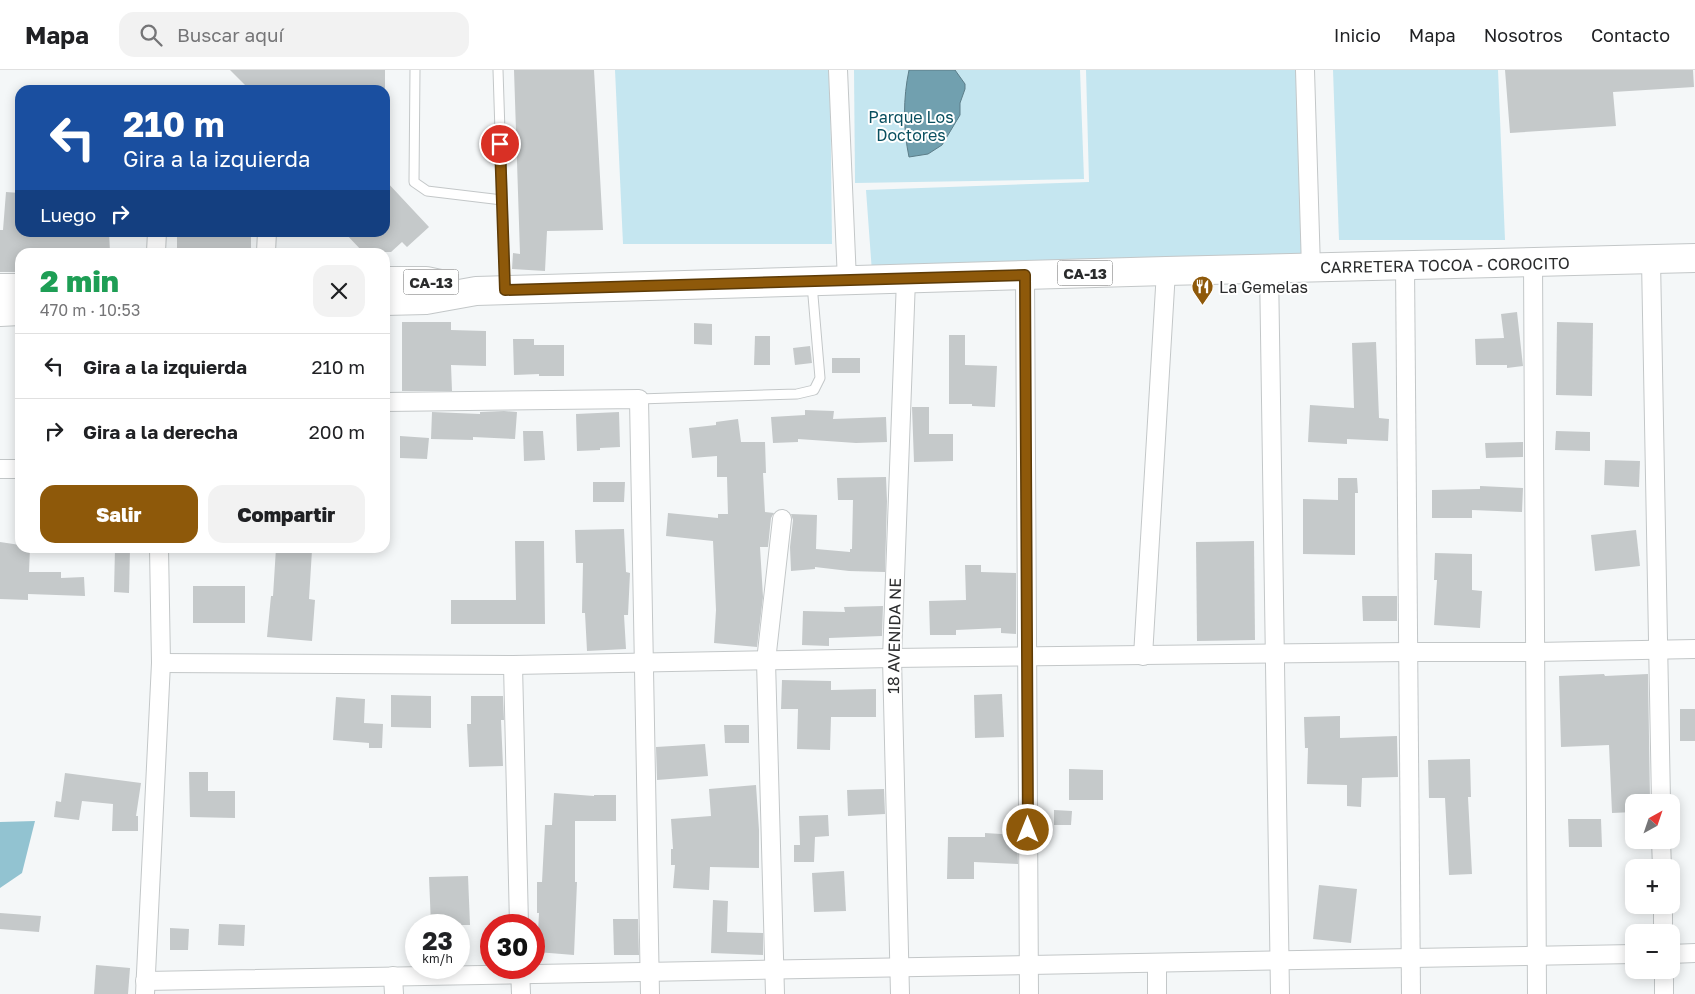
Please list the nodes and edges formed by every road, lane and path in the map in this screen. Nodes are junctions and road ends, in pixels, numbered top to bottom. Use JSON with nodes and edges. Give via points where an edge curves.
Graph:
{"nodes":[{"id":1,"x":415,"y":70,"type":"edge"},
{"id":2,"x":498,"y":70,"type":"edge"},
{"id":3,"x":838,"y":70,"type":"edge"},
{"id":4,"x":1305,"y":70,"type":"edge"},
{"id":5,"x":502,"y":200,"type":"junction"},
{"id":6,"x":1695,"y":258,"type":"edge"},
{"id":7,"x":1651,"y":260,"type":"junction"},
{"id":8,"x":1533,"y":263,"type":"junction"},
{"id":9,"x":1405,"y":266,"type":"junction"},
{"id":10,"x":1269,"y":268,"type":"junction"},
{"id":11,"x":1311,"y":268,"type":"junction"},
{"id":12,"x":1166,"y":271,"type":"junction"},
{"id":13,"x":1025,"y":275,"type":"junction"},
{"id":14,"x":906,"y":279,"type":"junction"},
{"id":15,"x":390,"y":281,"type":"edge"},
{"id":16,"x":812,"y":281,"type":"junction"},
{"id":17,"x":847,"y":281,"type":"junction"},
{"id":18,"x":0,"y":288,"type":"edge"},
{"id":19,"x":15,"y":288,"type":"edge"},
{"id":20,"x":505,"y":290,"type":"junction"},
{"id":21,"x":476,"y":291,"type":"junction"},
{"id":22,"x":390,"y":301,"type":"edge"},
{"id":23,"x":15,"y":311,"type":"edge"},
{"id":24,"x":0,"y":312,"type":"edge"},
{"id":25,"x":639,"y":399,"type":"junction"},
{"id":26,"x":390,"y":402,"type":"edge"},
{"id":27,"x":0,"y":469,"type":"edge"},
{"id":28,"x":15,"y":469,"type":"edge"},
{"id":29,"x":782,"y":519,"type":"dead end"},
{"id":30,"x":159,"y":553,"type":"edge"},
{"id":31,"x":1695,"y":649,"type":"edge"},
{"id":32,"x":1658,"y":650,"type":"junction"},
{"id":33,"x":1408,"y":652,"type":"junction"},
{"id":34,"x":1535,"y":652,"type":"junction"},
{"id":35,"x":1275,"y":654,"type":"junction"},
{"id":36,"x":1027,"y":656,"type":"junction"},
{"id":37,"x":1143,"y":656,"type":"junction"},
{"id":38,"x":892,"y":658,"type":"junction"},
{"id":39,"x":766,"y":661,"type":"junction"},
{"id":40,"x":644,"y":662,"type":"junction"},
{"id":41,"x":160,"y":663,"type":"junction"},
{"id":42,"x":513,"y":666,"type":"junction"},
{"id":43,"x":1661,"y":794,"type":"edge"},
{"id":44,"x":519,"y":914,"type":"edge"},
{"id":45,"x":1695,"y":953,"type":"edge"},
{"id":46,"x":1625,"y":954,"type":"edge"},
{"id":47,"x":1680,"y":954,"type":"edge"},
{"id":48,"x":1537,"y":956,"type":"junction"},
{"id":49,"x":1411,"y":958,"type":"junction"},
{"id":50,"x":1280,"y":960,"type":"junction"},
{"id":51,"x":1157,"y":963,"type":"junction"},
{"id":52,"x":1028,"y":965,"type":"junction"},
{"id":53,"x":899,"y":967,"type":"junction"},
{"id":54,"x":774,"y":970,"type":"junction"},
{"id":55,"x":545,"y":971,"type":"edge"},
{"id":56,"x":649,"y":972,"type":"junction"},
{"id":57,"x":480,"y":973,"type":"edge"},
{"id":58,"x":393,"y":976,"type":"junction"},
{"id":59,"x":520,"y":979,"type":"edge"},
{"id":60,"x":1664,"y":979,"type":"edge"},
{"id":61,"x":271,"y":986,"type":"edge"},
{"id":62,"x":145,"y":987,"type":"edge"},
{"id":63,"x":394,"y":994,"type":"edge"},
{"id":64,"x":521,"y":994,"type":"edge"},
{"id":65,"x":650,"y":994,"type":"edge"},
{"id":66,"x":775,"y":994,"type":"edge"},
{"id":67,"x":900,"y":994,"type":"edge"},
{"id":68,"x":1029,"y":994,"type":"edge"},
{"id":69,"x":1157,"y":994,"type":"edge"},
{"id":70,"x":1280,"y":994,"type":"edge"},
{"id":71,"x":1411,"y":994,"type":"edge"},
{"id":72,"x":1537,"y":994,"type":"edge"},
{"id":73,"x":1664,"y":994,"type":"edge"}],
"edges":[{"from":1,"to":5,"type":"lane","via":[[414,182],[427,191]]},
{"from":2,"to":5,"type":"lane"},
{"from":3,"to":17,"type":"street"},
{"from":4,"to":11,"type":"street"},
{"from":5,"to":20,"type":"lane"},
{"from":6,"to":7,"type":"main road","name":"CARRETERA TOCOA - COROCITO","number":"CA-13"},
{"from":7,"to":8,"type":"main road","name":"CARRETERA TOCOA - COROCITO","number":"CA-13"},
{"from":7,"to":32,"type":"street"},
{"from":8,"to":9,"type":"main road","name":"CARRETERA TOCOA - COROCITO","number":"CA-13"},
{"from":8,"to":34,"type":"street"},
{"from":9,"to":11,"type":"main road","name":"CARRETERA TOCOA - COROCITO","number":"CA-13"},
{"from":9,"to":33,"type":"street"},
{"from":10,"to":11,"type":"main road","name":"CARRETERA TOCOA - COROCITO","number":"CA-13"},
{"from":10,"to":12,"type":"main road","name":"CARRETERA TOCOA - COROCITO","number":"CA-13"},
{"from":10,"to":35,"type":"street"},
{"from":12,"to":13,"type":"main road","name":"CARRETERA TOCOA - COROCITO","number":"CA-13"},
{"from":12,"to":37,"type":"street"},
{"from":13,"to":14,"type":"main road","name":"CARRETERA TOCOA - COROCITO","number":"CA-13"},
{"from":13,"to":36,"type":"street"},
{"from":14,"to":17,"type":"main road","name":"CARRETERA TOCOA - COROCITO","number":"CA-13"},
{"from":14,"to":38,"type":"street","name":"18 AVENIDA NE"},
{"from":15,"to":21,"type":"main road","name":"CARRETERA TOCOA - COROCITO","number":"CA-13","via":[[426,281]]},
{"from":16,"to":17,"type":"main road","name":"CARRETERA TOCOA - COROCITO","number":"CA-13"},
{"from":16,"to":20,"type":"main road","name":"CARRETERA TOCOA - COROCITO","number":"CA-13"},
{"from":16,"to":25,"type":"lane","via":[[820,378],[814,390],[797,394]]},
{"from":18,"to":19,"type":"main road"},
{"from":20,"to":21,"type":"main road","name":"CARRETERA TOCOA - COROCITO","number":"CA-13"},
{"from":21,"to":22,"type":"main road","name":"CARRETERA TOCOA - COROCITO","number":"CA-13","via":[[426,300]]},
{"from":23,"to":24,"type":"main road"},
{"from":25,"to":26,"type":"street"},
{"from":25,"to":40,"type":"street"},
{"from":27,"to":28,"type":"street"},
{"from":29,"to":39,"type":"street"},
{"from":30,"to":41,"type":"street"},
{"from":31,"to":32,"type":"street"},
{"from":32,"to":34,"type":"street"},
{"from":32,"to":43,"type":"street"},
{"from":33,"to":34,"type":"street"},
{"from":33,"to":35,"type":"street"},
{"from":33,"to":49,"type":"street"},
{"from":34,"to":48,"type":"street"},
{"from":35,"to":37,"type":"street"},
{"from":35,"to":50,"type":"street"},
{"from":36,"to":37,"type":"street"},
{"from":36,"to":38,"type":"street"},
{"from":36,"to":52,"type":"street"},
{"from":38,"to":39,"type":"street"},
{"from":38,"to":53,"type":"street","name":"18 AVENIDA NE"},
{"from":39,"to":40,"type":"street"},
{"from":39,"to":54,"type":"street"},
{"from":40,"to":42,"type":"street"},
{"from":40,"to":56,"type":"street"},
{"from":41,"to":42,"type":"street"},
{"from":41,"to":62,"type":"street"},
{"from":42,"to":44,"type":"street"},
{"from":45,"to":47,"type":"street"},
{"from":46,"to":48,"type":"street"},
{"from":48,"to":49,"type":"street"},
{"from":48,"to":72,"type":"street"},
{"from":49,"to":50,"type":"street"},
{"from":49,"to":71,"type":"street"},
{"from":50,"to":51,"type":"street"},
{"from":50,"to":70,"type":"street"},
{"from":51,"to":52,"type":"street"},
{"from":51,"to":69,"type":"street"},
{"from":52,"to":53,"type":"street"},
{"from":52,"to":68,"type":"street"},
{"from":53,"to":54,"type":"street"},
{"from":53,"to":67,"type":"street","name":"18 AVENIDA NE"},
{"from":54,"to":56,"type":"street"},
{"from":54,"to":66,"type":"street"},
{"from":55,"to":56,"type":"street"},
{"from":56,"to":65,"type":"street"},
{"from":57,"to":58,"type":"street"},
{"from":58,"to":61,"type":"street"},
{"from":58,"to":63,"type":"street"},
{"from":59,"to":64,"type":"street"},
{"from":60,"to":73,"type":"street"},
{"from":61,"to":62,"type":"street"}]}
